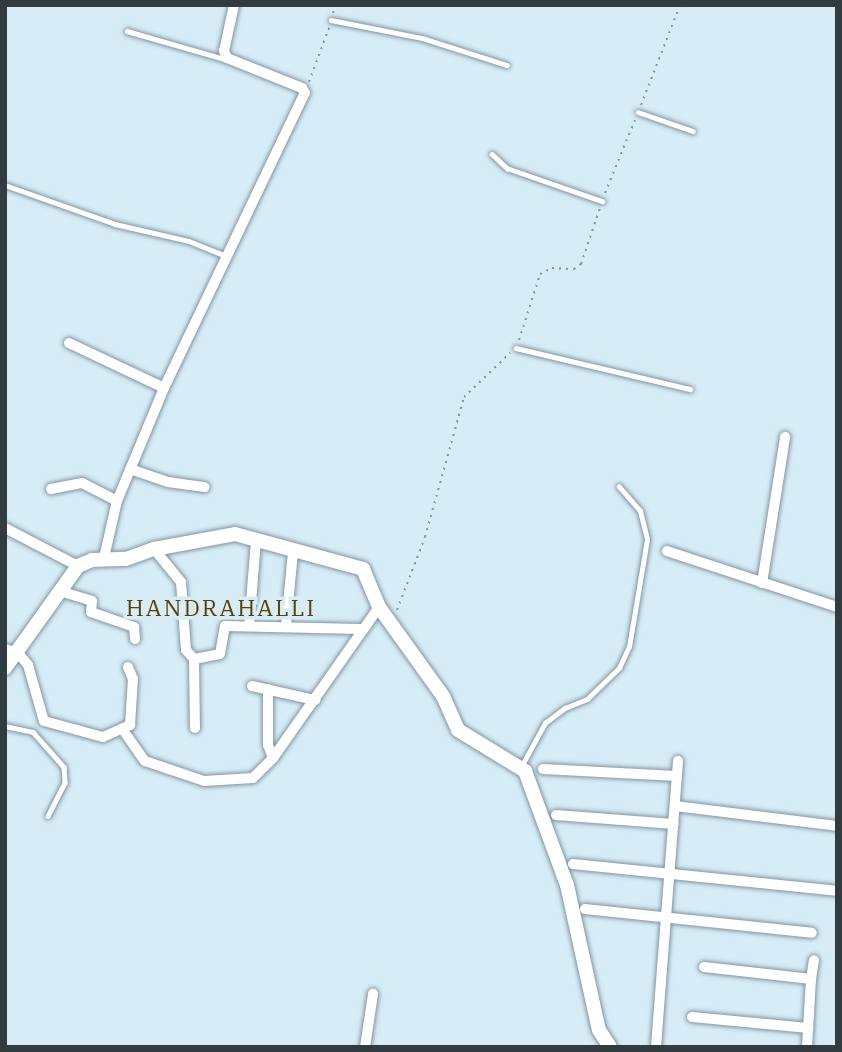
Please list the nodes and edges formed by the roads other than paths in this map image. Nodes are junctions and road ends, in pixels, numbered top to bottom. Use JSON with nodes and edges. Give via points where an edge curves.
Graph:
{"nodes":[{"id":1,"x":234,"y":5,"type":"edge"},
{"id":2,"x":331,"y":20,"type":"road end"},
{"id":3,"x":127,"y":31,"type":"dead end"},
{"id":4,"x":229,"y":60,"type":"junction"},
{"id":5,"x":507,"y":65,"type":"dead end"},
{"id":6,"x":638,"y":112,"type":"road end"},
{"id":7,"x":694,"y":131,"type":"dead end"},
{"id":8,"x":492,"y":154,"type":"dead end"},
{"id":9,"x":5,"y":185,"type":"edge"},
{"id":10,"x":602,"y":201,"type":"road end"},
{"id":11,"x":226,"y":256,"type":"junction"},
{"id":12,"x":69,"y":343,"type":"dead end"},
{"id":13,"x":516,"y":348,"type":"road end"},
{"id":14,"x":164,"y":388,"type":"junction"},
{"id":15,"x":690,"y":388,"type":"dead end"},
{"id":16,"x":785,"y":437,"type":"dead end"},
{"id":17,"x":130,"y":469,"type":"junction"},
{"id":18,"x":205,"y":487,"type":"dead end"},
{"id":19,"x":619,"y":487,"type":"dead end"},
{"id":20,"x":51,"y":489,"type":"dead end"},
{"id":21,"x":117,"y":501,"type":"junction"},
{"id":22,"x":5,"y":528,"type":"edge"},
{"id":23,"x":256,"y":540,"type":"junction"},
{"id":24,"x":154,"y":549,"type":"junction"},
{"id":25,"x":667,"y":551,"type":"dead end"},
{"id":26,"x":293,"y":552,"type":"junction"},
{"id":27,"x":104,"y":558,"type":"junction"},
{"id":28,"x":78,"y":566,"type":"junction"},
{"id":29,"x":762,"y":583,"type":"junction"},
{"id":30,"x":63,"y":592,"type":"junction"},
{"id":31,"x":379,"y":607,"type":"junction"},
{"id":32,"x":837,"y":607,"type":"edge"},
{"id":33,"x":286,"y":625,"type":"junction"},
{"id":34,"x":249,"y":626,"type":"junction"},
{"id":35,"x":361,"y":629,"type":"junction"},
{"id":36,"x":135,"y":639,"type":"dead end"},
{"id":37,"x":12,"y":651,"type":"edge"},
{"id":38,"x":194,"y":659,"type":"junction"},
{"id":39,"x":128,"y":667,"type":"dead end"},
{"id":40,"x":5,"y":668,"type":"edge"},
{"id":41,"x":252,"y":686,"type":"dead end"},
{"id":42,"x":268,"y":689,"type":"junction"},
{"id":43,"x":316,"y":700,"type":"junction"},
{"id":44,"x":5,"y":726,"type":"edge"},
{"id":45,"x":195,"y":728,"type":"dead end"},
{"id":46,"x":123,"y":730,"type":"junction"},
{"id":47,"x":273,"y":758,"type":"junction"},
{"id":48,"x":678,"y":761,"type":"dead end"},
{"id":49,"x":521,"y":767,"type":"junction"},
{"id":50,"x":543,"y":769,"type":"dead end"},
{"id":51,"x":677,"y":776,"type":"junction"},
{"id":52,"x":675,"y":806,"type":"junction"},
{"id":53,"x":556,"y":815,"type":"dead end"},
{"id":54,"x":48,"y":816,"type":"dead end"},
{"id":55,"x":674,"y":824,"type":"junction"},
{"id":56,"x":837,"y":826,"type":"edge"},
{"id":57,"x":573,"y":864,"type":"dead end"},
{"id":58,"x":670,"y":871,"type":"junction"},
{"id":59,"x":837,"y":891,"type":"edge"},
{"id":60,"x":585,"y":909,"type":"dead end"},
{"id":61,"x":666,"y":918,"type":"junction"},
{"id":62,"x":812,"y":933,"type":"dead end"},
{"id":63,"x":814,"y":960,"type":"dead end"},
{"id":64,"x":704,"y":967,"type":"dead end"},
{"id":65,"x":811,"y":979,"type":"junction"},
{"id":66,"x":373,"y":994,"type":"dead end"},
{"id":67,"x":692,"y":1017,"type":"dead end"},
{"id":68,"x":808,"y":1028,"type":"junction"},
{"id":69,"x":365,"y":1047,"type":"edge"},
{"id":70,"x":610,"y":1047,"type":"edge"},
{"id":71,"x":656,"y":1047,"type":"edge"},
{"id":72,"x":807,"y":1047,"type":"edge"}],
"edges":[{"from":1,"to":4,"type":"street","via":[[224,51]]},
{"from":2,"to":5,"type":"lane","via":[[422,38]]},
{"from":3,"to":4,"type":"lane"},
{"from":4,"to":11,"type":"street","via":[[305,93]]},
{"from":6,"to":7,"type":"lane"},
{"from":8,"to":10,"type":"lane","via":[[507,168]]},
{"from":9,"to":11,"type":"lane"},
{"from":11,"to":14,"type":"street"},
{"from":12,"to":14,"type":"street"},
{"from":13,"to":15,"type":"lane"},
{"from":14,"to":17,"type":"street"},
{"from":16,"to":29,"type":"street"},
{"from":17,"to":18,"type":"street","via":[[168,482]]},
{"from":17,"to":21,"type":"street"},
{"from":19,"to":49,"type":"lane","via":[[640,511],[647,539],[629,647],[620,668],[587,699],[545,723]]},
{"from":20,"to":21,"type":"street","via":[[82,484]]},
{"from":21,"to":27,"type":"street"},
{"from":22,"to":28,"type":"street"},
{"from":23,"to":24,"type":"street","via":[[226,534]]},
{"from":23,"to":26,"type":"street"},
{"from":23,"to":34,"type":"street"},
{"from":24,"to":27,"type":"street","via":[[126,559]]},
{"from":24,"to":38,"type":"street","via":[[181,582],[186,650]]},
{"from":25,"to":29,"type":"street"},
{"from":26,"to":31,"type":"street","via":[[363,569]]},
{"from":26,"to":33,"type":"street"},
{"from":27,"to":28,"type":"street"},
{"from":28,"to":30,"type":"street"},
{"from":29,"to":32,"type":"street"},
{"from":30,"to":36,"type":"street","via":[[92,601],[92,612],[134,628]]},
{"from":30,"to":37,"type":"street"},
{"from":31,"to":35,"type":"street"},
{"from":31,"to":49,"type":"street","via":[[443,696],[458,730]]},
{"from":33,"to":34,"type":"street"},
{"from":33,"to":35,"type":"street"},
{"from":34,"to":38,"type":"street","via":[[223,626],[220,654]]},
{"from":35,"to":43,"type":"street"},
{"from":37,"to":40,"type":"street"},
{"from":37,"to":46,"type":"street","via":[[28,666],[44,721],[103,737]]},
{"from":38,"to":45,"type":"street"},
{"from":39,"to":46,"type":"street","via":[[132,712],[130,725]]},
{"from":41,"to":42,"type":"street"},
{"from":42,"to":43,"type":"street"},
{"from":42,"to":47,"type":"street","via":[[268,745]]},
{"from":43,"to":47,"type":"street"},
{"from":44,"to":54,"type":"lane","via":[[33,732],[64,767],[65,783]]},
{"from":46,"to":47,"type":"street","via":[[145,761],[204,781],[246,781]]},
{"from":48,"to":51,"type":"street"},
{"from":49,"to":70,"type":"street","via":[[567,885],[599,1030]]},
{"from":50,"to":51,"type":"street"},
{"from":51,"to":52,"type":"street"},
{"from":52,"to":55,"type":"street"},
{"from":52,"to":56,"type":"street"},
{"from":53,"to":55,"type":"street"},
{"from":55,"to":58,"type":"street"},
{"from":57,"to":58,"type":"street"},
{"from":58,"to":59,"type":"street"},
{"from":58,"to":61,"type":"street"},
{"from":60,"to":61,"type":"street"},
{"from":61,"to":62,"type":"street"},
{"from":61,"to":71,"type":"street"},
{"from":63,"to":65,"type":"street"},
{"from":64,"to":65,"type":"street"},
{"from":65,"to":68,"type":"street"},
{"from":66,"to":69,"type":"street"},
{"from":67,"to":68,"type":"street"},
{"from":68,"to":72,"type":"street"}]}
